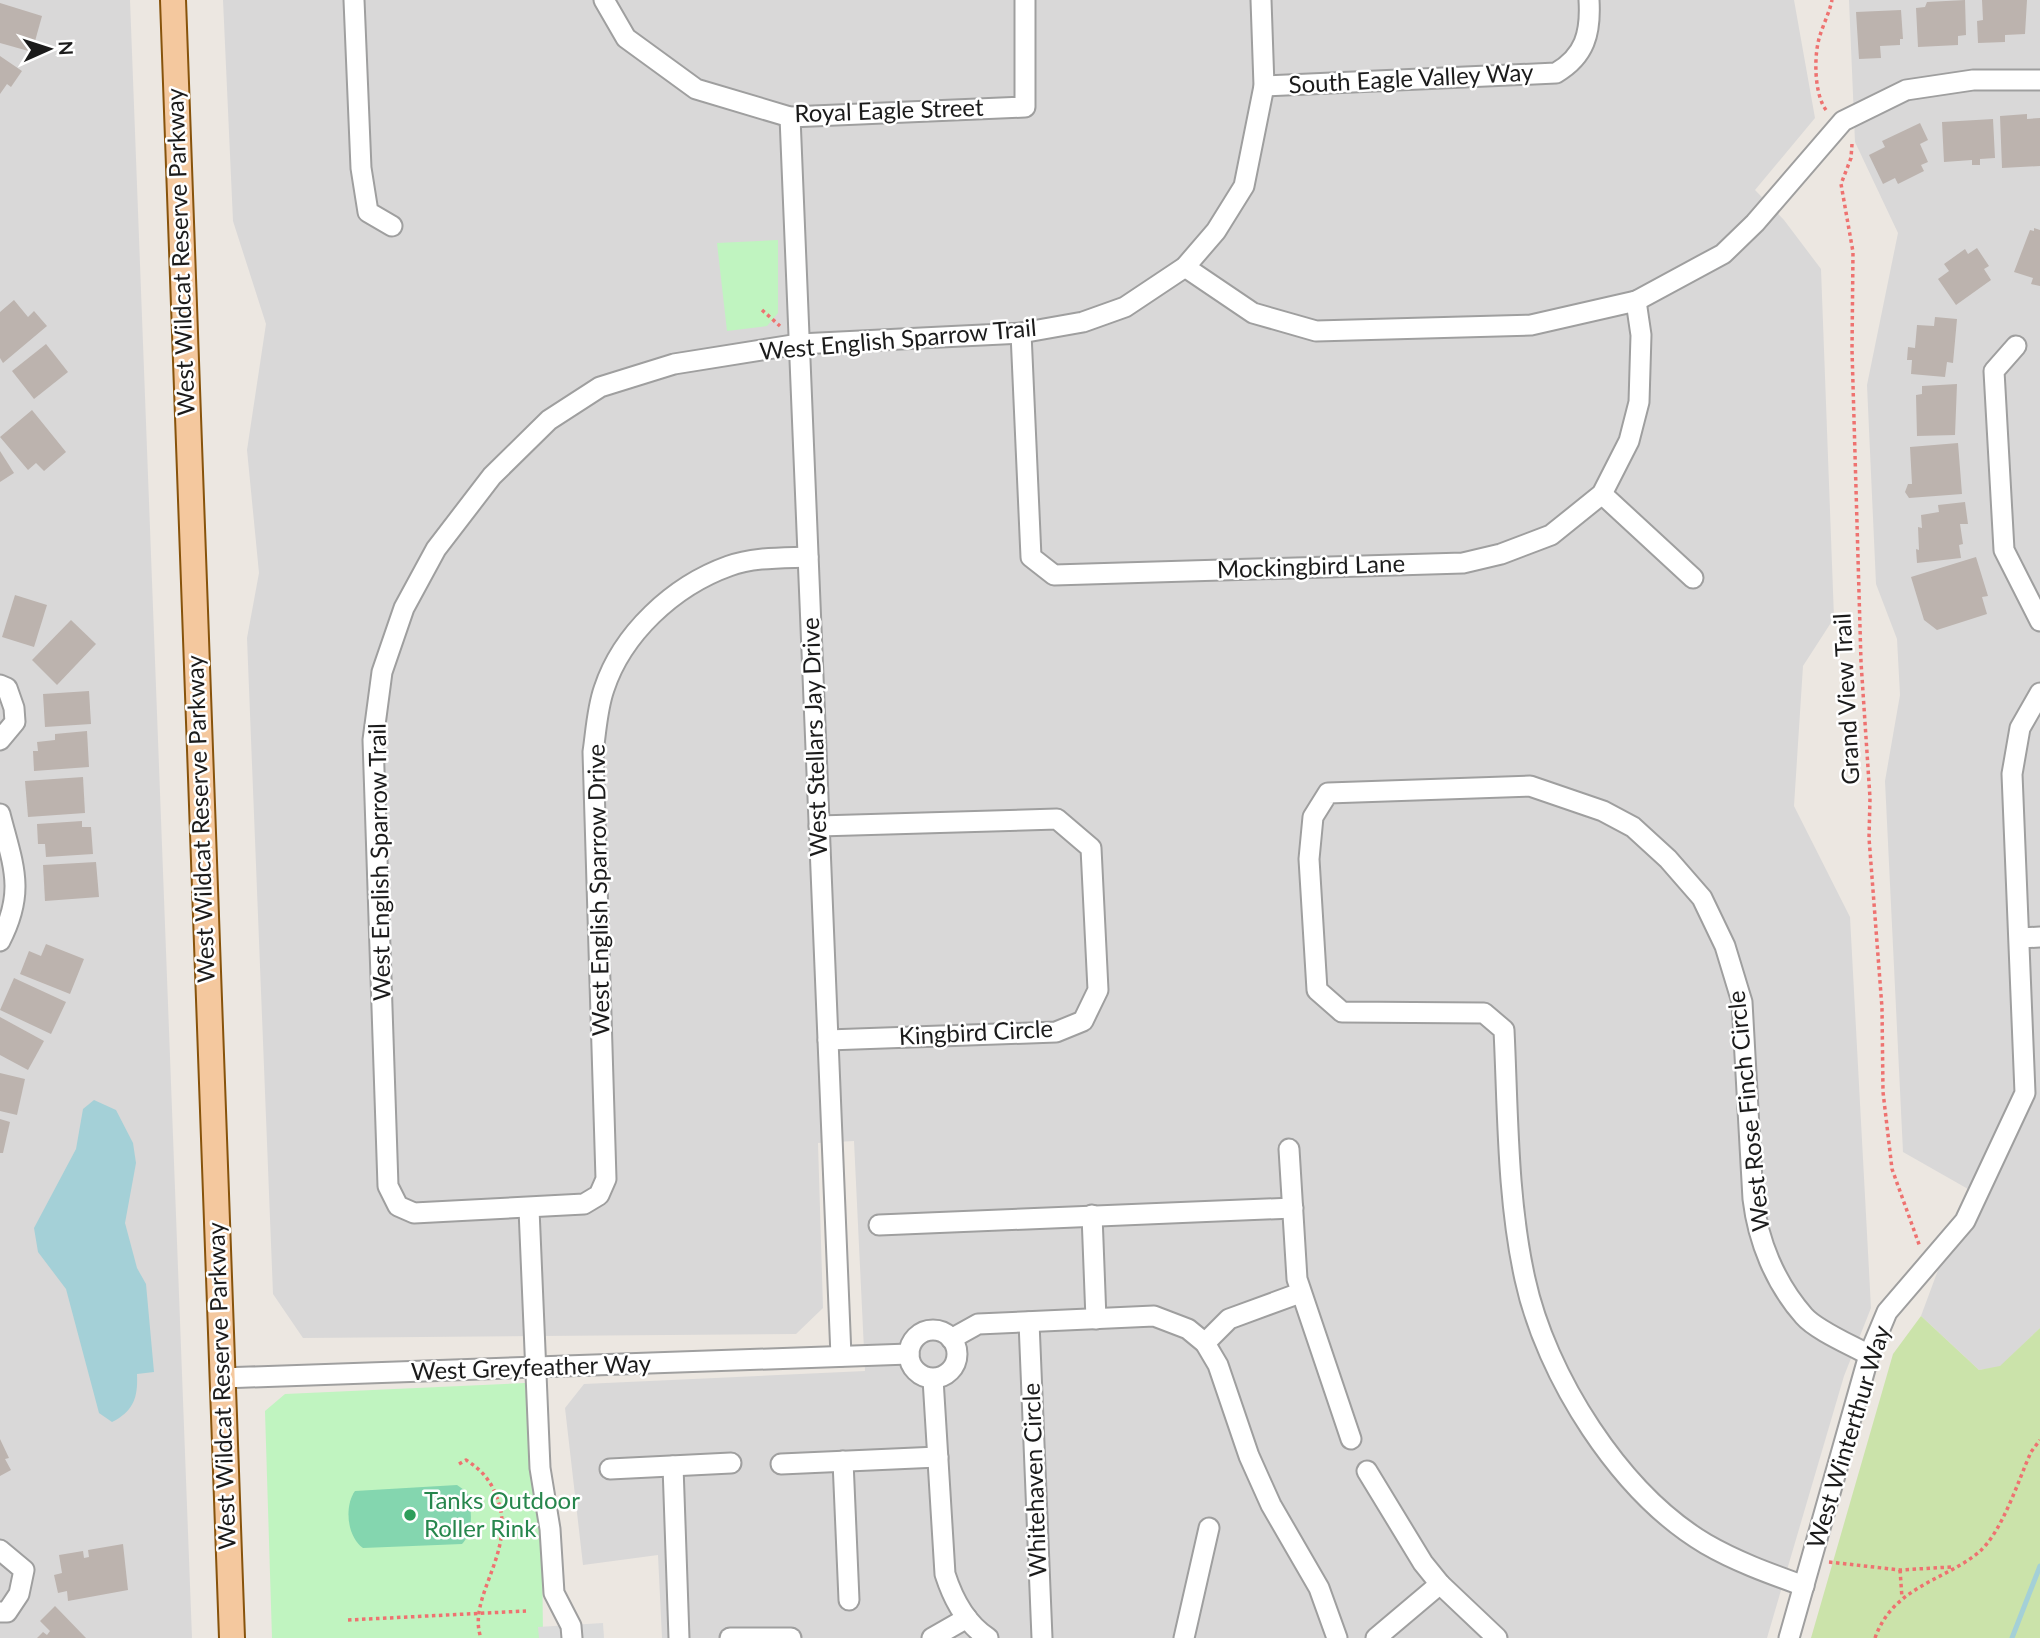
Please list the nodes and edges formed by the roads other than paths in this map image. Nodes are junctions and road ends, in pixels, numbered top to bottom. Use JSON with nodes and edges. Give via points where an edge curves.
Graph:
{"nodes":[{"id":1,"x":173,"y":0,"type":"edge"},
{"id":2,"x":354,"y":0,"type":"edge"},
{"id":3,"x":604,"y":0,"type":"edge"},
{"id":4,"x":1026,"y":0,"type":"edge"},
{"id":5,"x":1261,"y":0,"type":"edge"},
{"id":6,"x":1589,"y":0,"type":"edge"},
{"id":7,"x":2040,"y":80,"type":"edge"},
{"id":8,"x":1264,"y":86,"type":"junction"},
{"id":9,"x":790,"y":117,"type":"junction"},
{"id":10,"x":392,"y":226,"type":"dead end"},
{"id":11,"x":1185,"y":267,"type":"junction"},
{"id":12,"x":1636,"y":301,"type":"junction"},
{"id":13,"x":1021,"y":333,"type":"junction"},
{"id":14,"x":799,"y":344,"type":"junction"},
{"id":15,"x":2016,"y":345,"type":"dead end"},
{"id":16,"x":1602,"y":494,"type":"junction"},
{"id":17,"x":808,"y":557,"type":"junction"},
{"id":18,"x":1693,"y":578,"type":"dead end"},
{"id":19,"x":2040,"y":621,"type":"edge"},
{"id":20,"x":0,"y":685,"type":"edge"},
{"id":21,"x":2040,"y":693,"type":"edge"},
{"id":22,"x":0,"y":740,"type":"edge"},
{"id":23,"x":0,"y":814,"type":"edge"},
{"id":24,"x":819,"y":826,"type":"junction"},
{"id":25,"x":2030,"y":937,"type":"edge"},
{"id":26,"x":0,"y":941,"type":"edge"},
{"id":27,"x":828,"y":1040,"type":"junction"},
{"id":28,"x":1289,"y":1149,"type":"dead end"},
{"id":29,"x":1293,"y":1208,"type":"junction"},
{"id":30,"x":529,"y":1209,"type":"junction"},
{"id":31,"x":1092,"y":1215,"type":"junction"},
{"id":32,"x":879,"y":1225,"type":"dead end"},
{"id":33,"x":1300,"y":1293,"type":"junction"},
{"id":34,"x":1096,"y":1319,"type":"junction"},
{"id":35,"x":1029,"y":1322,"type":"junction"},
{"id":36,"x":951,"y":1339,"type":"junction"},
{"id":37,"x":1205,"y":1343,"type":"junction"},
{"id":38,"x":909,"y":1354,"type":"junction"},
{"id":39,"x":1869,"y":1354,"type":"junction"},
{"id":40,"x":841,"y":1356,"type":"junction"},
{"id":41,"x":536,"y":1368,"type":"junction"},
{"id":42,"x":222,"y":1378,"type":"junction"},
{"id":43,"x":933,"y":1379,"type":"junction"},
{"id":44,"x":1351,"y":1439,"type":"dead end"},
{"id":45,"x":938,"y":1457,"type":"junction"},
{"id":46,"x":843,"y":1461,"type":"junction"},
{"id":47,"x":731,"y":1463,"type":"dead end"},
{"id":48,"x":781,"y":1464,"type":"dead end"},
{"id":49,"x":673,"y":1466,"type":"junction"},
{"id":50,"x":610,"y":1469,"type":"dead end"},
{"id":51,"x":1367,"y":1471,"type":"dead end"},
{"id":52,"x":1209,"y":1528,"type":"dead end"},
{"id":53,"x":0,"y":1550,"type":"edge"},
{"id":54,"x":1440,"y":1584,"type":"junction"},
{"id":55,"x":1804,"y":1586,"type":"junction"},
{"id":56,"x":849,"y":1600,"type":"dead end"},
{"id":57,"x":0,"y":1612,"type":"edge"},
{"id":58,"x":967,"y":1618,"type":"junction"},
{"id":59,"x":232,"y":1638,"type":"edge"},
{"id":60,"x":572,"y":1638,"type":"edge"},
{"id":61,"x":679,"y":1638,"type":"edge"},
{"id":62,"x":730,"y":1638,"type":"edge"},
{"id":63,"x":791,"y":1638,"type":"edge"},
{"id":64,"x":932,"y":1638,"type":"edge"},
{"id":65,"x":988,"y":1638,"type":"edge"},
{"id":66,"x":1042,"y":1638,"type":"edge"},
{"id":67,"x":1184,"y":1638,"type":"edge"},
{"id":68,"x":1337,"y":1638,"type":"edge"},
{"id":69,"x":1376,"y":1638,"type":"edge"},
{"id":70,"x":1497,"y":1638,"type":"edge"},
{"id":71,"x":1788,"y":1638,"type":"edge"}],
"edges":[{"from":1,"to":42,"type":"main road","name":"West Wildcat Reserve Parkway"},
{"from":2,"to":10,"type":"street","via":[[361,168],[368,212]]},
{"from":3,"to":9,"type":"street","name":"Royal Eagle Street","via":[[626,38],[696,89]]},
{"from":4,"to":9,"type":"street","name":"Royal Eagle Street","via":[[1025,107]]},
{"from":5,"to":8,"type":"street","name":"West English Sparrow Trail"},
{"from":6,"to":8,"type":"street","name":"South Eagle Valley Way","via":[[1590,25],[1575,62],[1556,73]]},
{"from":7,"to":12,"type":"street","via":[[1973,80],[1906,90],[1843,121],[1723,254]]},
{"from":8,"to":11,"type":"street","name":"West English Sparrow Trail","via":[[1244,186],[1216,231]]},
{"from":9,"to":14,"type":"street","name":"West Stellars Jay Drive"},
{"from":11,"to":12,"type":"street","via":[[1253,313],[1316,331],[1531,325]]},
{"from":11,"to":13,"type":"street","name":"West English Sparrow Trail","via":[[1125,307],[1083,322]]},
{"from":12,"to":16,"type":"street","name":"Mockingbird Lane","via":[[1641,335],[1639,402],[1629,441]]},
{"from":13,"to":14,"type":"street","name":"West English Sparrow Trail"},
{"from":13,"to":16,"type":"street","name":"Mockingbird Lane","via":[[1031,557],[1054,575],[1463,563],[1551,535]]},
{"from":14,"to":17,"type":"street","name":"West Stellars Jay Drive"},
{"from":14,"to":30,"type":"street","name":"West English Sparrow Trail","via":[[674,363],[600,387],[549,420],[492,475],[436,549],[404,608],[382,672],[373,740],[388,1186],[398,1206],[414,1213]]},
{"from":15,"to":19,"type":"street","via":[[1994,371],[2004,550]]},
{"from":16,"to":18,"type":"street"},
{"from":17,"to":24,"type":"street","name":"West Stellars Jay Drive"},
{"from":17,"to":30,"type":"street","name":"West English Sparrow Drive","via":[[729,566],[673,596],[626,642],[603,690],[593,752],[606,1179],[598,1195],[584,1204]]},
{"from":20,"to":22,"type":"street","via":[[7,688],[15,722]]},
{"from":21,"to":25,"type":"street","name":"West Winterthur Way","via":[[2020,728],[2012,774]]},
{"from":23,"to":26,"type":"street","via":[[17,903]]},
{"from":24,"to":27,"type":"street","name":"West Stellars Jay Drive"},
{"from":24,"to":27,"type":"street","name":"Kingbird Circle","via":[[1057,819],[1091,848],[1098,990],[1083,1021],[1056,1032]]},
{"from":25,"to":39,"type":"street","name":"West Winterthur Way","via":[[2025,1093],[1965,1220],[1887,1312]]},
{"from":27,"to":40,"type":"street","name":"West Stellars Jay Drive"},
{"from":28,"to":29,"type":"street"},
{"from":29,"to":31,"type":"street"},
{"from":29,"to":33,"type":"street"},
{"from":30,"to":41,"type":"street"},
{"from":31,"to":32,"type":"street"},
{"from":31,"to":34,"type":"street"},
{"from":33,"to":37,"type":"street","via":[[1229,1318]]},
{"from":33,"to":44,"type":"street"},
{"from":34,"to":35,"type":"street"},
{"from":34,"to":37,"type":"street","via":[[1154,1316],[1188,1329]]},
{"from":35,"to":36,"type":"street","via":[[978,1324]]},
{"from":35,"to":66,"type":"street","name":"Whitehaven Circle"},
{"from":36,"to":38,"type":"street","via":[[942,1332],[922,1333],[911,1343]]},
{"from":36,"to":43,"type":"street","via":[[956,1360],[950,1371]]},
{"from":37,"to":68,"type":"street","via":[[1218,1365],[1270,1505],[1319,1588]]},
{"from":38,"to":40,"type":"street"},
{"from":38,"to":43,"type":"street","via":[[918,1374]]},
{"from":39,"to":55,"type":"street","name":"West Winterthur Way"},
{"from":39,"to":55,"type":"street","name":"West Rose Finch Circle","via":[[1805,1318],[1769,1263],[1753,1199],[1742,1002],[1726,946],[1702,898],[1668,859],[1633,827],[1530,786],[1328,793],[1313,817],[1309,859],[1317,990],[1342,1013],[1484,1013],[1504,1030],[1509,1139],[1525,1279],[1556,1373],[1595,1435],[1650,1500],[1705,1544]]},
{"from":40,"to":41,"type":"street","name":"West Greyfeather Way"},
{"from":41,"to":42,"type":"street","name":"West Greyfeather Way"},
{"from":41,"to":60,"type":"street","via":[[540,1468],[554,1593],[571,1626]]},
{"from":42,"to":59,"type":"main road","name":"West Wildcat Reserve Parkway"},
{"from":43,"to":45,"type":"street"},
{"from":45,"to":46,"type":"street"},
{"from":45,"to":58,"type":"street","via":[[944,1574],[952,1597]]},
{"from":46,"to":48,"type":"street"},
{"from":46,"to":56,"type":"street"},
{"from":47,"to":49,"type":"street"},
{"from":49,"to":50,"type":"street"},
{"from":49,"to":61,"type":"street"},
{"from":51,"to":54,"type":"street"},
{"from":52,"to":67,"type":"street"},
{"from":53,"to":57,"type":"street","via":[[24,1570],[19,1594],[6,1612]]},
{"from":54,"to":69,"type":"street"},
{"from":54,"to":70,"type":"street"},
{"from":55,"to":71,"type":"street","name":"West Winterthur Way"},
{"from":58,"to":64,"type":"street"},
{"from":58,"to":65,"type":"street"},
{"from":62,"to":63,"type":"street"}]}
